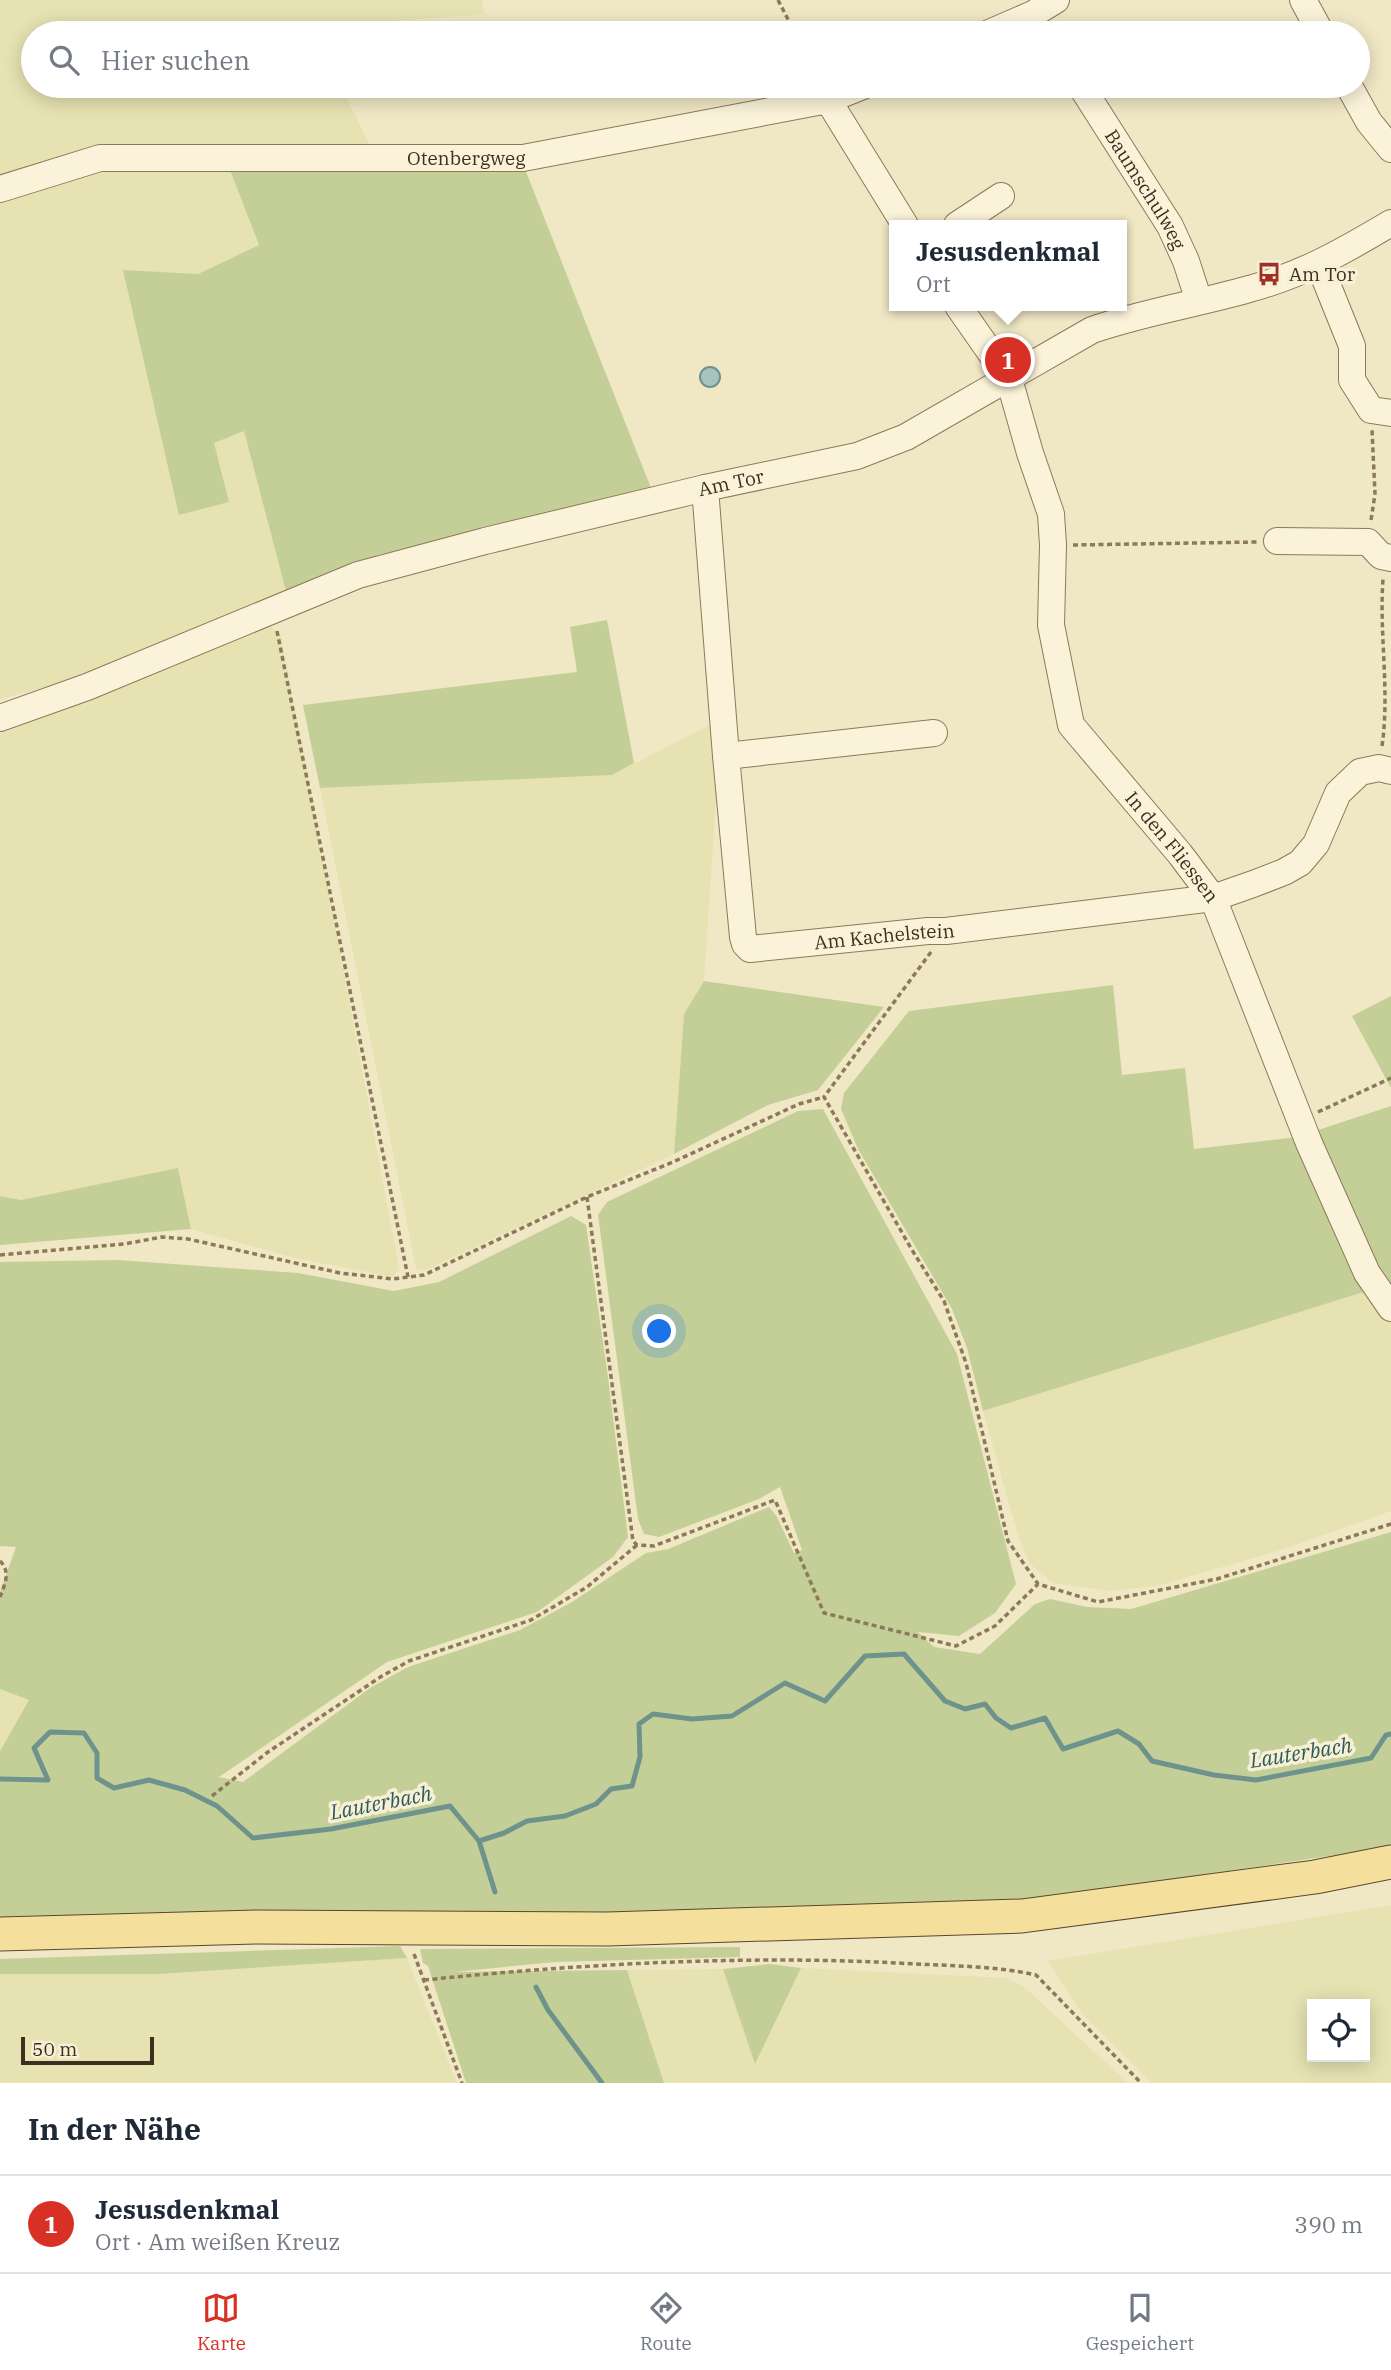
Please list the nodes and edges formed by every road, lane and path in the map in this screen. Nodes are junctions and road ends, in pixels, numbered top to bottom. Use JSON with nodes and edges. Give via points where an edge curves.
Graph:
{"nodes":[{"id":1,"x":778,"y":0,"type":"edge"},
{"id":2,"x":1056,"y":0,"type":"edge"},
{"id":3,"x":1303,"y":0,"type":"edge"},
{"id":4,"x":788,"y":21,"type":"edge"},
{"id":5,"x":1042,"y":21,"type":"edge"},
{"id":6,"x":1314,"y":21,"type":"edge"},
{"id":7,"x":833,"y":98,"type":"edge"},
{"id":8,"x":1089,"y":98,"type":"edge"},
{"id":9,"x":1356,"y":98,"type":"edge"},
{"id":10,"x":828,"y":100,"type":"junction"},
{"id":11,"x":1391,"y":149,"type":"edge"},
{"id":12,"x":0,"y":189,"type":"edge"},
{"id":13,"x":1001,"y":196,"type":"dead end"},
{"id":14,"x":902,"y":220,"type":"edge"},
{"id":15,"x":965,"y":220,"type":"edge"},
{"id":16,"x":1391,"y":223,"type":"edge"},
{"id":17,"x":1318,"y":264,"type":"junction"},
{"id":18,"x":1199,"y":301,"type":"junction"},
{"id":19,"x":961,"y":311,"type":"edge"},
{"id":20,"x":1009,"y":379,"type":"junction"},
{"id":21,"x":1381,"y":412,"type":"edge"},
{"id":22,"x":705,"y":488,"type":"junction"},
{"id":23,"x":1277,"y":541,"type":"joint"},
{"id":24,"x":1053,"y":545,"type":"junction"},
{"id":25,"x":1380,"y":552,"type":"edge"},
{"id":26,"x":273,"y":609,"type":"junction"},
{"id":27,"x":0,"y":718,"type":"edge"},
{"id":28,"x":934,"y":733,"type":"dead end"},
{"id":29,"x":726,"y":755,"type":"junction"},
{"id":30,"x":1385,"y":770,"type":"edge"},
{"id":31,"x":1213,"y":898,"type":"junction"},
{"id":32,"x":946,"y":931,"type":"junction"},
{"id":33,"x":1391,"y":1078,"type":"edge"},
{"id":34,"x":824,"y":1097,"type":"junction"},
{"id":35,"x":1300,"y":1120,"type":"junction"},
{"id":36,"x":587,"y":1196,"type":"junction"},
{"id":37,"x":0,"y":1255,"type":"edge"},
{"id":38,"x":408,"y":1277,"type":"junction"},
{"id":39,"x":1391,"y":1308,"type":"edge"},
{"id":40,"x":1391,"y":1524,"type":"edge"},
{"id":41,"x":637,"y":1545,"type":"junction"},
{"id":42,"x":0,"y":1561,"type":"edge"},
{"id":43,"x":1038,"y":1584,"type":"junction"},
{"id":44,"x":0,"y":1597,"type":"edge"},
{"id":45,"x":212,"y":1796,"type":"dead end"},
{"id":46,"x":1391,"y":1862,"type":"edge"},
{"id":47,"x":406,"y":1929,"type":"junction"},
{"id":48,"x":0,"y":1934,"type":"edge"},
{"id":49,"x":424,"y":1980,"type":"junction"},
{"id":50,"x":462,"y":2083,"type":"edge"},
{"id":51,"x":1141,"y":2083,"type":"edge"}],
"edges":[{"from":1,"to":4,"type":"path"},
{"from":2,"to":5,"type":"street"},
{"from":3,"to":6,"type":"street"},
{"from":7,"to":10,"type":"street","name":"Otenbergweg"},
{"from":8,"to":18,"type":"street","name":"Baumschulweg","via":[[1170,226]]},
{"from":9,"to":11,"type":"street"},
{"from":10,"to":12,"type":"street","name":"Otenbergweg","via":[[523,158],[100,158]]},
{"from":10,"to":14,"type":"street"},
{"from":13,"to":15,"type":"street"},
{"from":16,"to":17,"type":"street","name":"Am Tor"},
{"from":17,"to":18,"type":"street","name":"Am Tor","via":[[1250,289]]},
{"from":17,"to":21,"type":"street","via":[[1352,346],[1352,380]]},
{"from":18,"to":20,"type":"street","name":"Am Tor","via":[[1092,330]]},
{"from":19,"to":20,"type":"street","name":"In den Fliessen"},
{"from":20,"to":22,"type":"street","name":"Am Tor","via":[[906,438],[857,456]]},
{"from":20,"to":24,"type":"street","name":"In den Fliessen","via":[[1051,514]]},
{"from":21,"to":25,"type":"path","via":[[1375,494]]},
{"from":22,"to":26,"type":"street","name":"Am Tor","via":[[358,575]]},
{"from":22,"to":29,"type":"street","name":"Am Kachelstein"},
{"from":23,"to":24,"type":"path"},
{"from":23,"to":25,"type":"street"},
{"from":24,"to":31,"type":"street","name":"In den Fliessen","via":[[1051,625],[1071,725]]},
{"from":25,"to":30,"type":"path","via":[[1384,567]]},
{"from":26,"to":27,"type":"street","name":"Am Tor"},
{"from":26,"to":38,"type":"path"},
{"from":28,"to":29,"type":"street"},
{"from":29,"to":32,"type":"street","name":"Am Kachelstein","via":[[743,937],[750,948]]},
{"from":30,"to":31,"type":"street","name":"Am Kachelstein","via":[[1360,772],[1338,793],[1316,844],[1300,863]]},
{"from":31,"to":32,"type":"street","name":"Am Kachelstein"},
{"from":31,"to":35,"type":"street","name":"In den Fliessen"},
{"from":32,"to":34,"type":"path"},
{"from":33,"to":35,"type":"path"},
{"from":34,"to":36,"type":"path"},
{"from":34,"to":43,"type":"path","via":[[944,1301],[967,1363],[1008,1541]]},
{"from":35,"to":39,"type":"street","name":"In den Fliessen","via":[[1367,1273]]},
{"from":36,"to":38,"type":"path","via":[[424,1275]]},
{"from":36,"to":41,"type":"path"},
{"from":37,"to":38,"type":"path","via":[[162,1237],[340,1273]]},
{"from":40,"to":43,"type":"path","via":[[1217,1579],[1098,1602]]},
{"from":41,"to":43,"type":"path","via":[[654,1546],[775,1500],[824,1613],[956,1646],[995,1626]]},
{"from":41,"to":45,"type":"path","via":[[587,1587],[531,1620],[409,1661],[382,1676],[268,1752]]},
{"from":42,"to":44,"type":"path","via":[[6,1569]]},
{"from":46,"to":47,"type":"main road","via":[[1315,1877],[1022,1916],[608,1929]]},
{"from":47,"to":48,"type":"main road","via":[[256,1927]]},
{"from":47,"to":49,"type":"path"},
{"from":49,"to":50,"type":"path"},
{"from":49,"to":51,"type":"path","via":[[554,1967],[771,1960],[1011,1969],[1036,1975]]}]}
